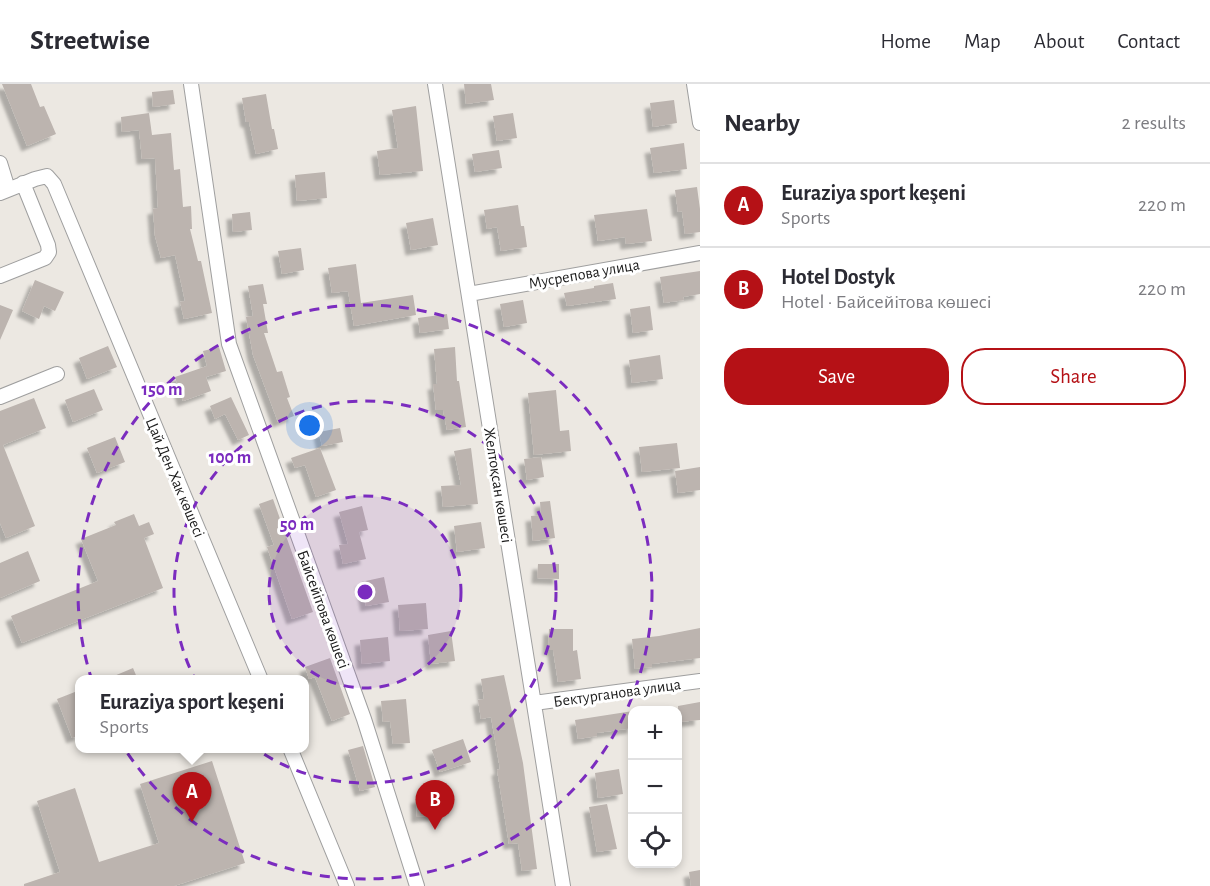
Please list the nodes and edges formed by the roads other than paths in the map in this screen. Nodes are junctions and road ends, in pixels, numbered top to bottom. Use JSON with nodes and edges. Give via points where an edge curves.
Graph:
{"nodes":[{"id":1,"x":191,"y":84,"type":"edge"},
{"id":2,"x":435,"y":84,"type":"edge"},
{"id":3,"x":694,"y":84,"type":"edge"},
{"id":4,"x":700,"y":123,"type":"edge"},
{"id":5,"x":0,"y":162,"type":"edge"},
{"id":6,"x":23,"y":183,"type":"junction"},
{"id":7,"x":4,"y":191,"type":"edge"},
{"id":8,"x":700,"y":253,"type":"edge"},
{"id":9,"x":0,"y":276,"type":"edge"},
{"id":10,"x":469,"y":294,"type":"junction"},
{"id":11,"x":57,"y":374,"type":"dead end"},
{"id":12,"x":0,"y":397,"type":"edge"},
{"id":13,"x":259,"y":675,"type":"edge"},
{"id":14,"x":700,"y":681,"type":"edge"},
{"id":15,"x":534,"y":703,"type":"junction"},
{"id":16,"x":292,"y":753,"type":"edge"},
{"id":17,"x":347,"y":886,"type":"edge"},
{"id":18,"x":417,"y":886,"type":"edge"},
{"id":19,"x":563,"y":886,"type":"edge"}],
"edges":[{"from":1,"to":18,"type":"street","name":"Байсейітова көшесі","via":[[229,344],[364,718]]},
{"from":2,"to":10,"type":"street","name":"Желтоқсан көшесі"},
{"from":3,"to":4,"type":"street"},
{"from":5,"to":7,"type":"street"},
{"from":6,"to":7,"type":"street"},
{"from":6,"to":9,"type":"street","via":[[49,252],[45,258]]},
{"from":6,"to":13,"type":"street","name":"Цай Ден Хак көшесі","via":[[47,176],[54,184]]},
{"from":8,"to":10,"type":"street","name":"Мусрепова улица"},
{"from":10,"to":15,"type":"street","name":"Желтоқсан көшесі"},
{"from":11,"to":12,"type":"street"},
{"from":14,"to":15,"type":"street","name":"Бектурганова улица"},
{"from":15,"to":19,"type":"street","name":"Желтоқсан көшесі"},
{"from":16,"to":17,"type":"street"}]}
